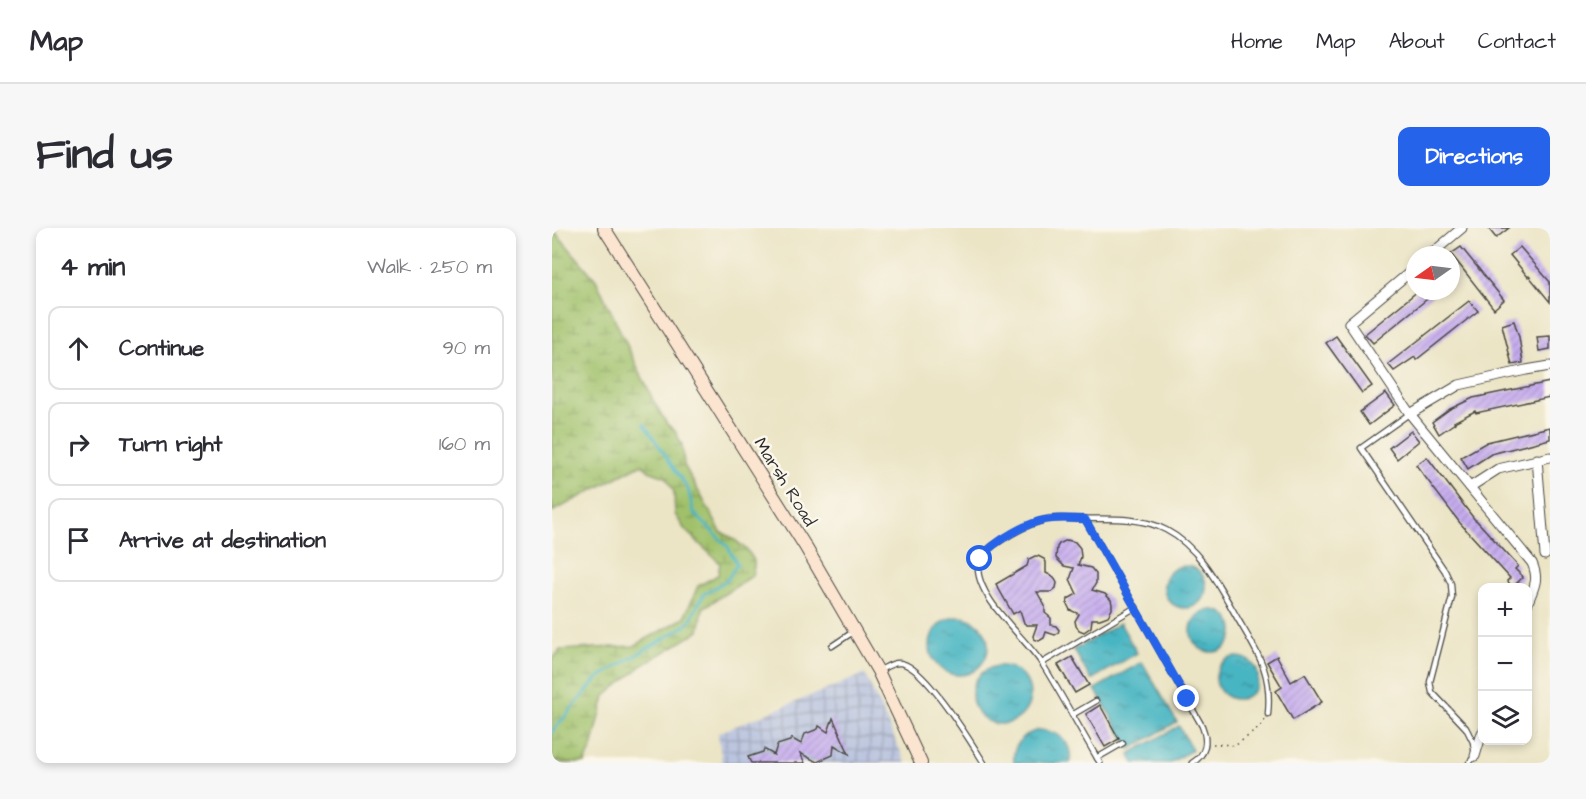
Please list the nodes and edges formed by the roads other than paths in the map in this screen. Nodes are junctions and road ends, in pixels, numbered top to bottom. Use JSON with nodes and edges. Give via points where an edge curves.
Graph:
{"nodes":[{"id":1,"x":604,"y":228,"type":"edge"},
{"id":2,"x":1462,"y":228,"type":"edge"},
{"id":3,"x":1441,"y":246,"type":"edge"},
{"id":4,"x":1406,"y":275,"type":"edge"},
{"id":5,"x":1550,"y":366,"type":"edge"},
{"id":6,"x":1410,"y":414,"type":"junction"},
{"id":7,"x":1550,"y":457,"type":"edge"},
{"id":8,"x":1537,"y":459,"type":"junction"},
{"id":9,"x":1470,"y":487,"type":"junction"},
{"id":10,"x":1085,"y":519,"type":"junction"},
{"id":11,"x":1545,"y":555,"type":"dead end"},
{"id":12,"x":1532,"y":592,"type":"edge"},
{"id":13,"x":1136,"y":607,"type":"junction"},
{"id":14,"x":855,"y":631,"type":"junction"},
{"id":15,"x":832,"y":646,"type":"dead end"},
{"id":16,"x":1042,"y":663,"type":"junction"},
{"id":17,"x":878,"y":671,"type":"junction"},
{"id":18,"x":1096,"y":701,"type":"dead end"},
{"id":19,"x":1268,"y":714,"type":"road end"},
{"id":20,"x":1072,"y":715,"type":"junction"},
{"id":21,"x":1123,"y":743,"type":"dead end"},
{"id":22,"x":1478,"y":743,"type":"edge"},
{"id":23,"x":1472,"y":759,"type":"edge"},
{"id":24,"x":1099,"y":760,"type":"edge"},
{"id":25,"x":921,"y":763,"type":"edge"},
{"id":26,"x":984,"y":763,"type":"edge"},
{"id":27,"x":1192,"y":763,"type":"edge"}],
"edges":[{"from":1,"to":14,"type":"main road","name":"Marsh Road"},
{"from":2,"to":3,"type":"street"},
{"from":4,"to":6,"type":"street","via":[[1348,323]]},
{"from":5,"to":6,"type":"street","via":[[1459,385]]},
{"from":6,"to":9,"type":"street"},
{"from":6,"to":23,"type":"lane","via":[[1362,448],[1451,584],[1452,597],[1430,682],[1432,692],[1466,728],[1473,742]]},
{"from":7,"to":8,"type":"street"},
{"from":8,"to":9,"type":"street","via":[[1498,469]]},
{"from":8,"to":11,"type":"street"},
{"from":9,"to":12,"type":"street","via":[[1532,563],[1537,579]]},
{"from":10,"to":13,"type":"lane"},
{"from":10,"to":16,"type":"lane","via":[[1050,519],[1022,528],[987,550],[980,559],[980,577],[987,594]]},
{"from":10,"to":19,"type":"lane","via":[[1144,522],[1165,530],[1195,552],[1256,649],[1269,685]]},
{"from":13,"to":16,"type":"lane"},
{"from":13,"to":27,"type":"lane","via":[[1205,734],[1206,744]]},
{"from":14,"to":15,"type":"lane"},
{"from":14,"to":17,"type":"main road","name":"Marsh Road"},
{"from":16,"to":20,"type":"lane"},
{"from":17,"to":25,"type":"main road","name":"Marsh Road"},
{"from":17,"to":26,"type":"lane","via":[[898,663],[917,671],[954,715]]},
{"from":18,"to":20,"type":"lane"},
{"from":20,"to":24,"type":"lane"},
{"from":21,"to":24,"type":"lane"},
{"from":22,"to":23,"type":"street"}]}
